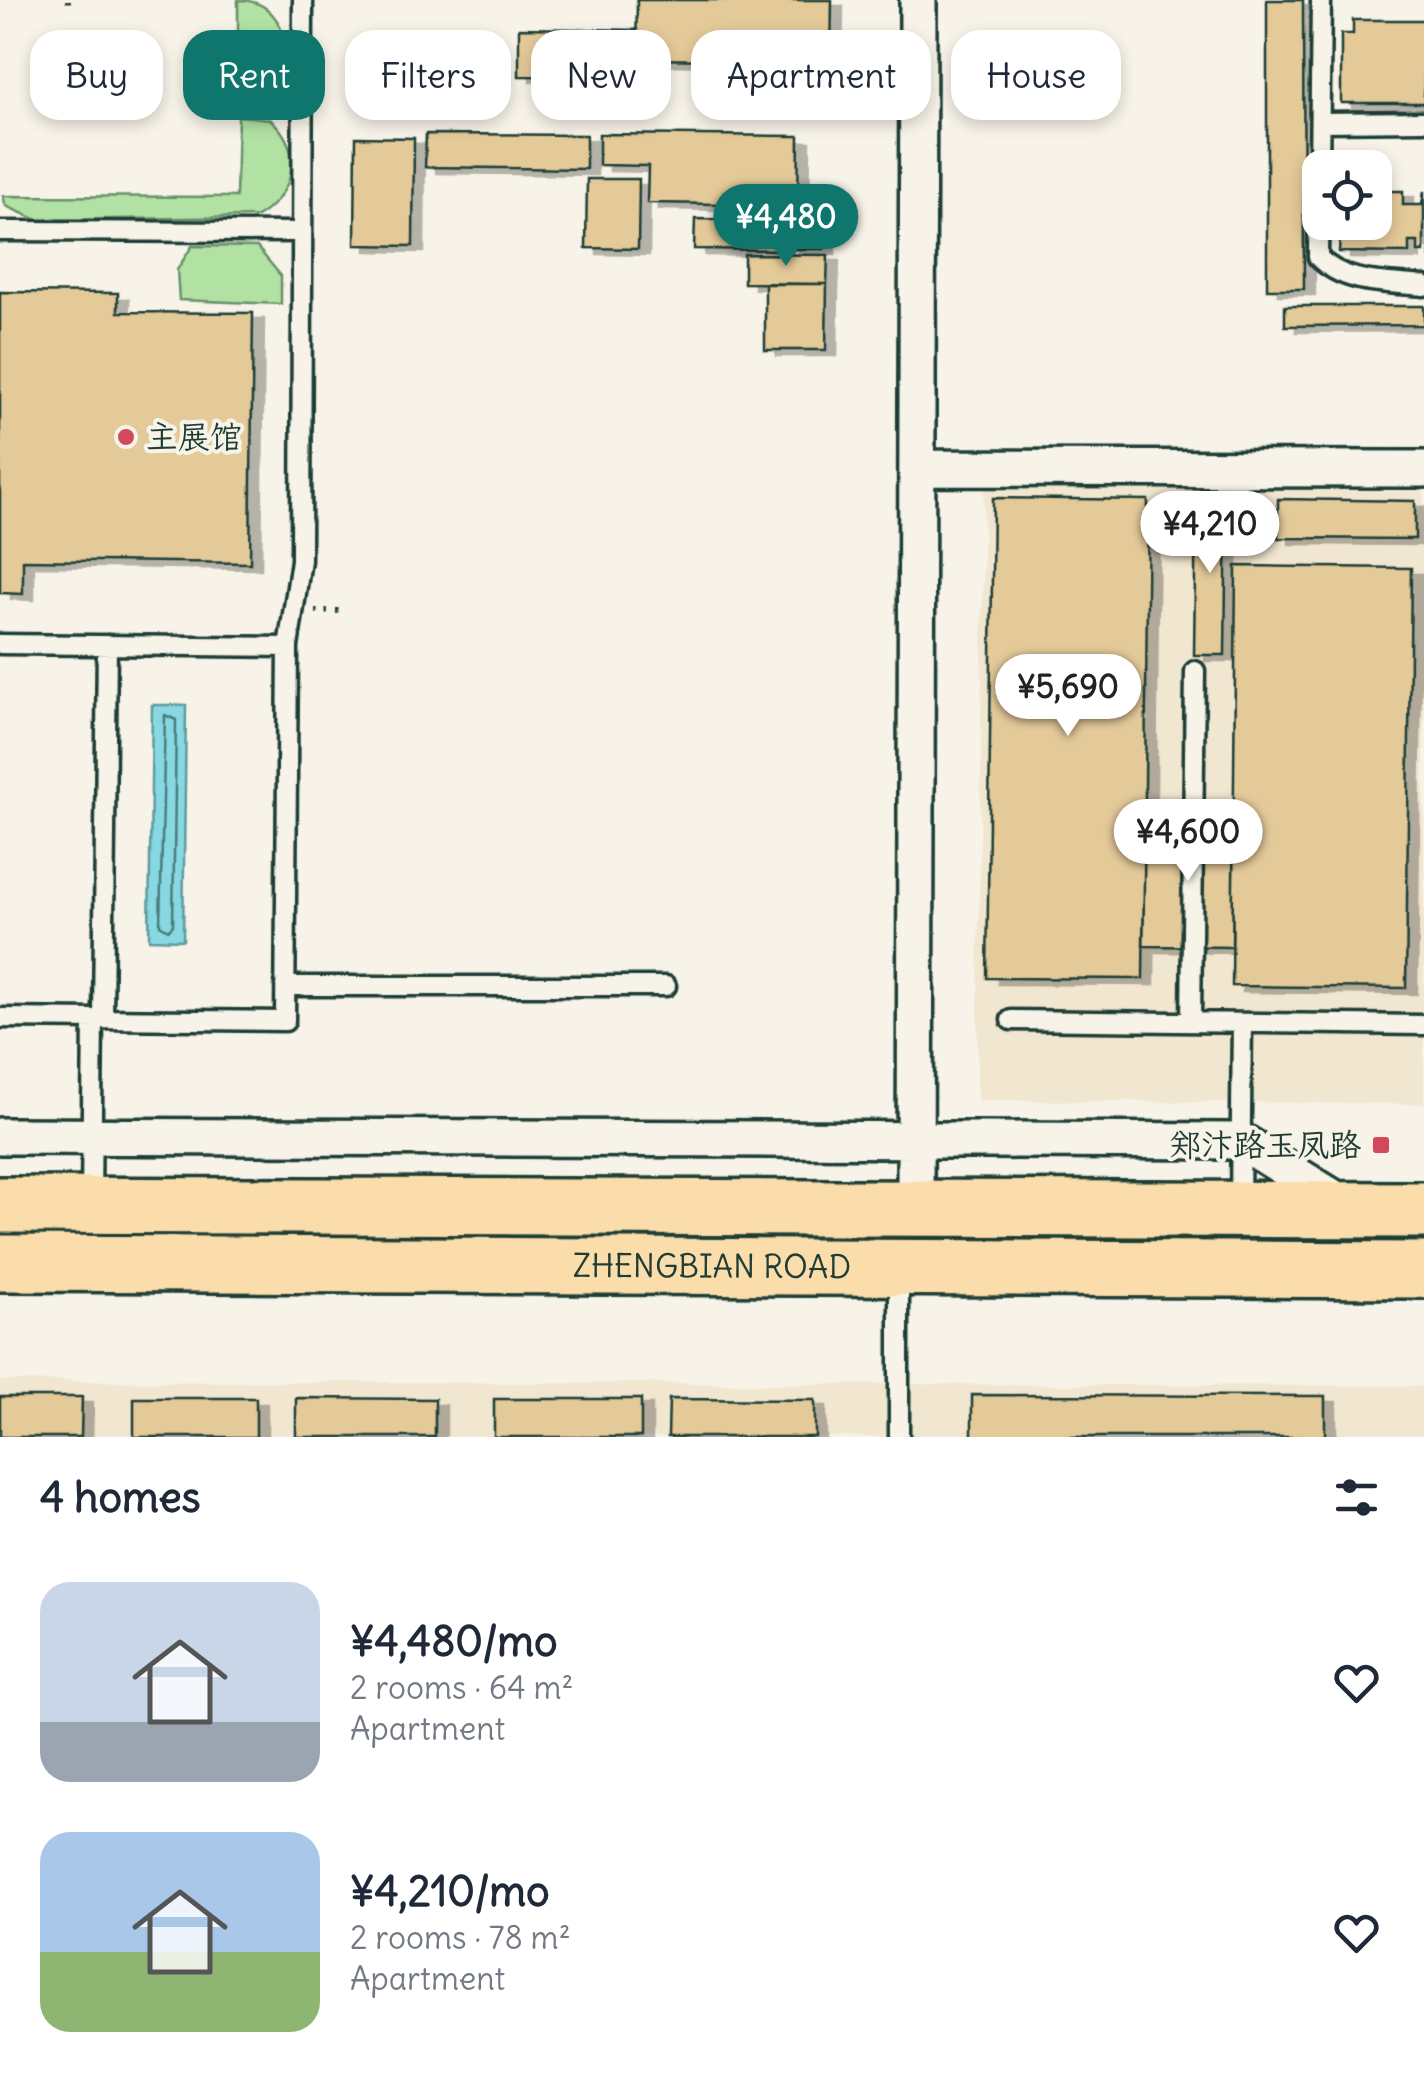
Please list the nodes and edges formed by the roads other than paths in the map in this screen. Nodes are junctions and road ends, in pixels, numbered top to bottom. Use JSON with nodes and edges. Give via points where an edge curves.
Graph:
{"nodes":[{"id":1,"x":303,"y":0,"type":"edge"},
{"id":2,"x":918,"y":0,"type":"edge"},
{"id":3,"x":1321,"y":0,"type":"edge"},
{"id":4,"x":1424,"y":121,"type":"edge"},
{"id":5,"x":1320,"y":122,"type":"junction"},
{"id":6,"x":0,"y":231,"type":"edge"},
{"id":7,"x":302,"y":232,"type":"junction"},
{"id":8,"x":1424,"y":286,"type":"edge"},
{"id":9,"x":917,"y":468,"type":"junction"},
{"id":10,"x":1424,"y":469,"type":"edge"},
{"id":11,"x":0,"y":644,"type":"edge"},
{"id":12,"x":107,"y":645,"type":"junction"},
{"id":13,"x":288,"y":647,"type":"junction"},
{"id":14,"x":1195,"y":670,"type":"dead end"},
{"id":15,"x":285,"y":986,"type":"junction"},
{"id":16,"x":666,"y":986,"type":"dead end"},
{"id":17,"x":0,"y":1018,"type":"edge"},
{"id":18,"x":98,"y":1019,"type":"junction"},
{"id":19,"x":1012,"y":1020,"type":"dead end"},
{"id":20,"x":1191,"y":1022,"type":"junction"},
{"id":21,"x":1242,"y":1023,"type":"junction"},
{"id":22,"x":1424,"y":1025,"type":"edge"},
{"id":23,"x":0,"y":1136,"type":"edge"},
{"id":24,"x":92,"y":1136,"type":"junction"},
{"id":25,"x":915,"y":1140,"type":"junction"},
{"id":26,"x":1241,"y":1141,"type":"junction"},
{"id":27,"x":0,"y":1206,"type":"edge"},
{"id":28,"x":91,"y":1206,"type":"junction"},
{"id":29,"x":915,"y":1209,"type":"junction"},
{"id":30,"x":1240,"y":1210,"type":"junction"},
{"id":31,"x":1353,"y":1210,"type":"junction"},
{"id":32,"x":1424,"y":1210,"type":"edge"},
{"id":33,"x":0,"y":1263,"type":"edge"},
{"id":34,"x":899,"y":1269,"type":"junction"},
{"id":35,"x":1424,"y":1270,"type":"edge"},
{"id":36,"x":899,"y":1437,"type":"edge"}],
"edges":[{"from":1,"to":7,"type":"lane"},
{"from":2,"to":9,"type":"street"},
{"from":3,"to":5,"type":"lane"},
{"from":4,"to":5,"type":"lane"},
{"from":5,"to":8,"type":"lane","via":[[1318,257],[1331,271]]},
{"from":6,"to":7,"type":"lane"},
{"from":7,"to":13,"type":"lane","via":[[301,560]]},
{"from":9,"to":10,"type":"street"},
{"from":9,"to":25,"type":"street"},
{"from":11,"to":12,"type":"lane"},
{"from":12,"to":13,"type":"lane"},
{"from":12,"to":18,"type":"lane"},
{"from":13,"to":15,"type":"lane"},
{"from":14,"to":20,"type":"lane"},
{"from":15,"to":16,"type":"lane"},
{"from":15,"to":18,"type":"lane","via":[[284,1021]]},
{"from":17,"to":18,"type":"lane"},
{"from":18,"to":24,"type":"lane"},
{"from":19,"to":20,"type":"lane"},
{"from":20,"to":21,"type":"lane"},
{"from":21,"to":22,"type":"lane"},
{"from":21,"to":26,"type":"lane"},
{"from":23,"to":24,"type":"street"},
{"from":24,"to":25,"type":"street"},
{"from":24,"to":28,"type":"lane"},
{"from":25,"to":26,"type":"street"},
{"from":25,"to":29,"type":"street"},
{"from":26,"to":30,"type":"lane"},
{"from":26,"to":31,"type":"street"},
{"from":27,"to":28,"type":"main road","name":"ZHENGBIAN ROAD"},
{"from":28,"to":29,"type":"main road","name":"ZHENGBIAN ROAD"},
{"from":29,"to":30,"type":"main road","name":"ZHENGBIAN ROAD"},
{"from":30,"to":31,"type":"main road","name":"ZHENGBIAN ROAD"},
{"from":31,"to":32,"type":"main road","name":"ZHENGBIAN ROAD"},
{"from":33,"to":34,"type":"main road","name":"ZHENGBIAN ROAD"},
{"from":34,"to":35,"type":"main road","name":"ZHENGBIAN ROAD"},
{"from":34,"to":36,"type":"lane"}]}
